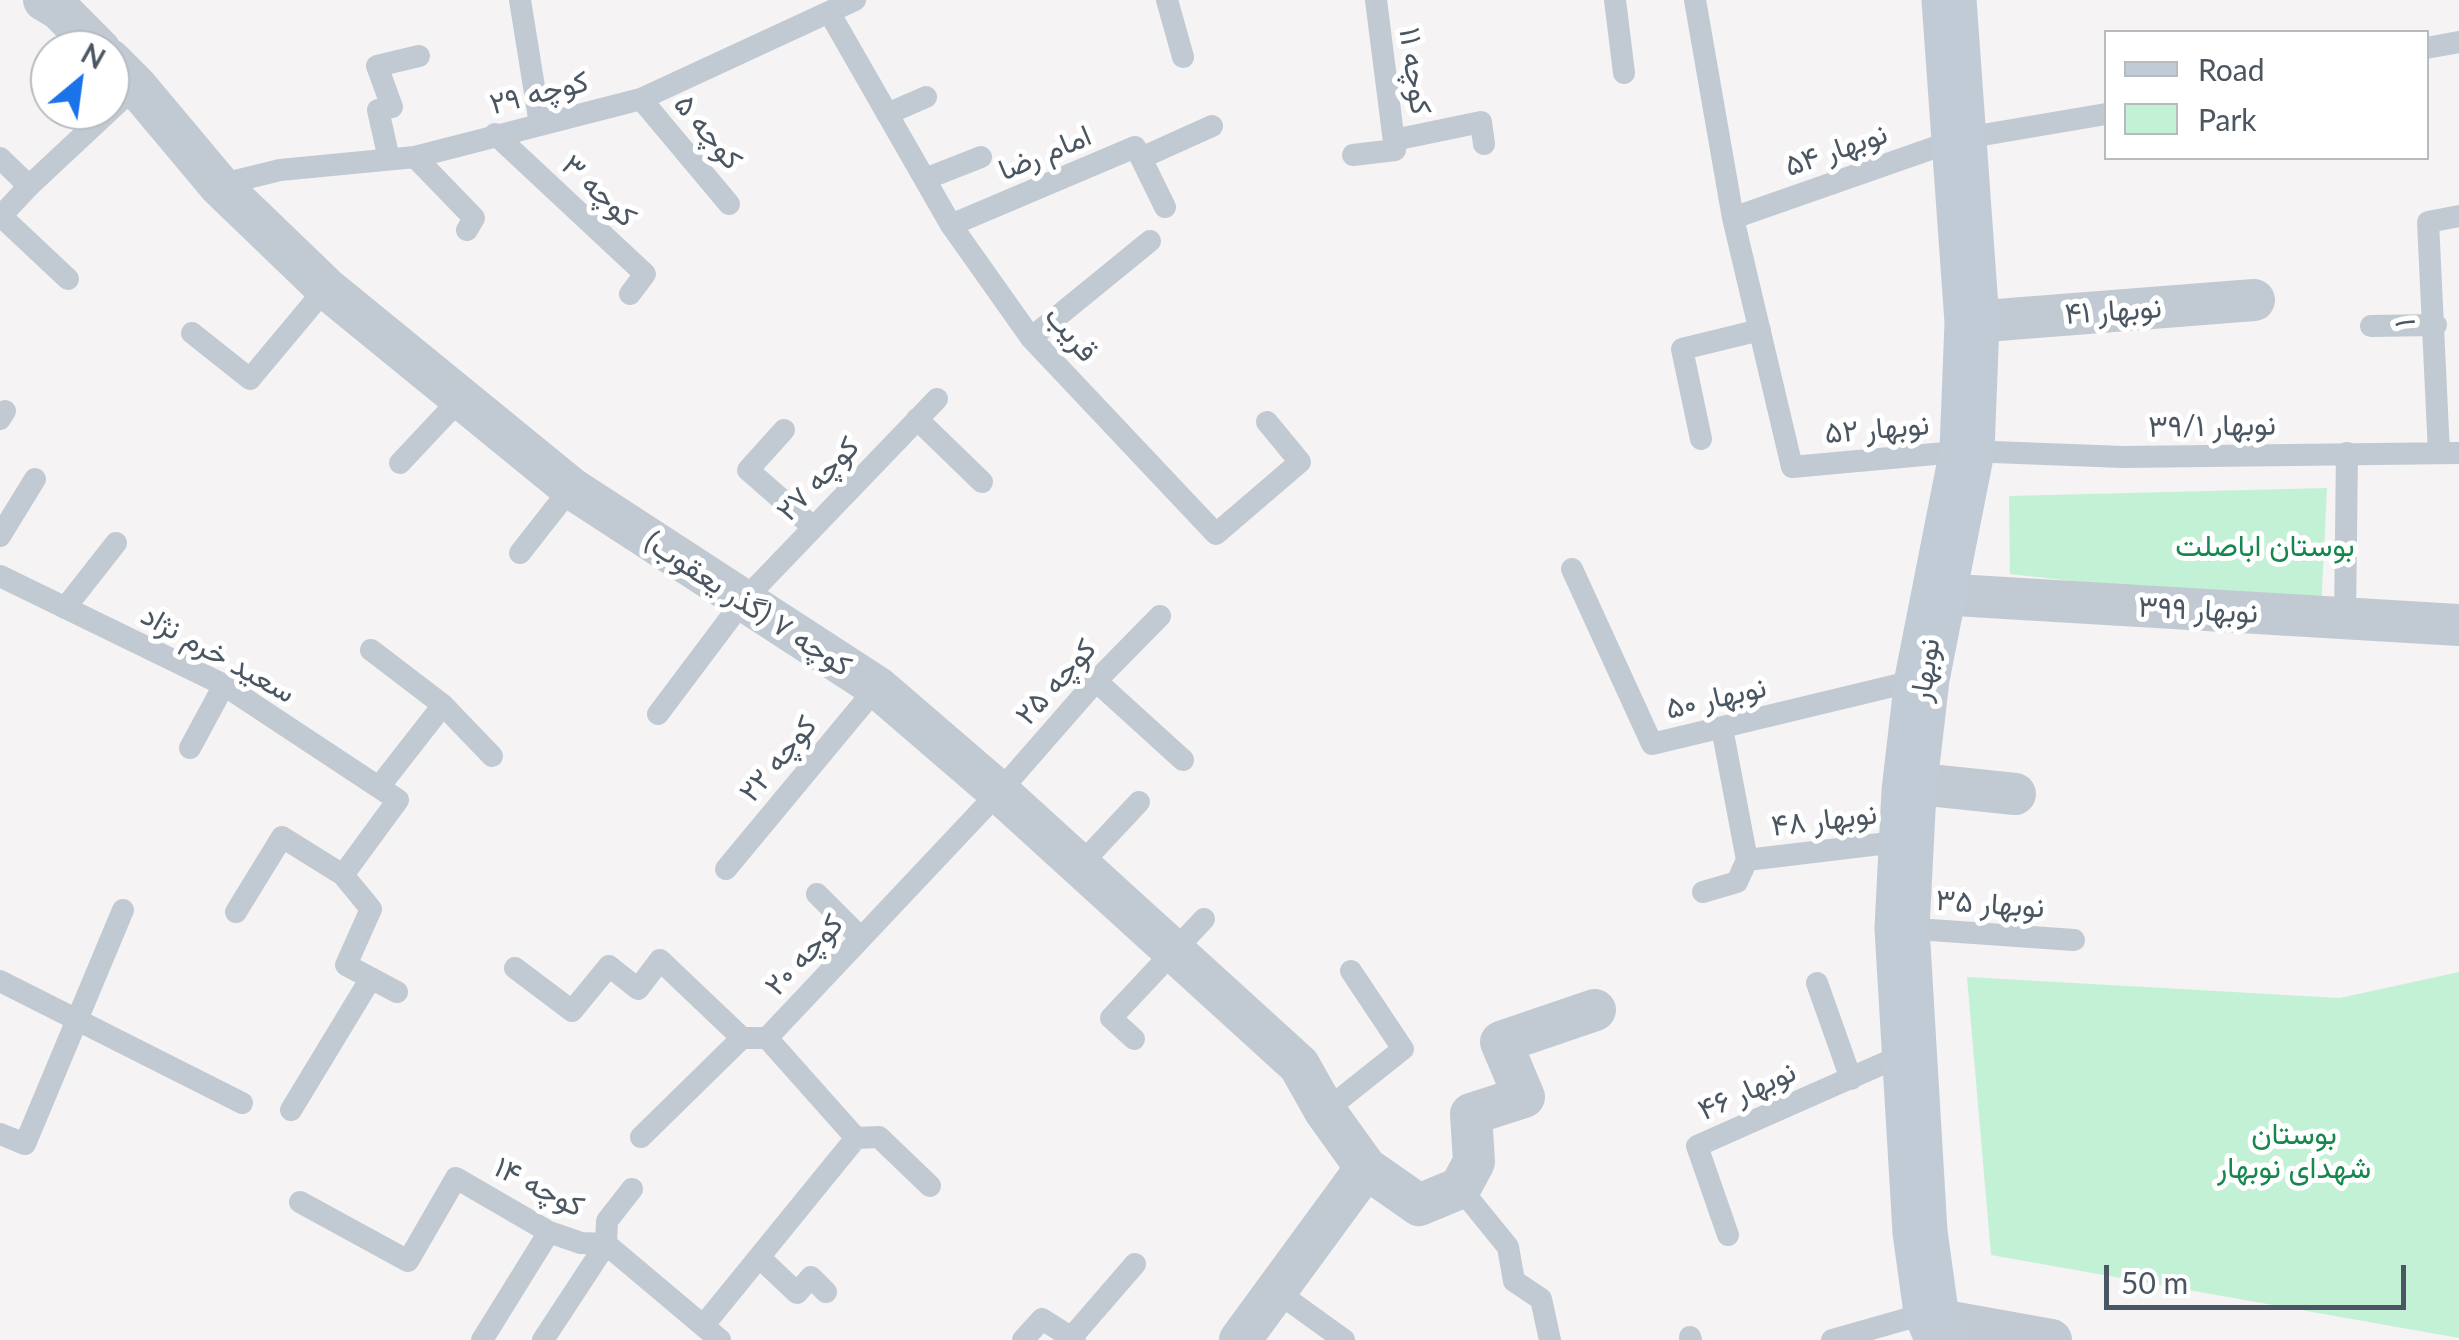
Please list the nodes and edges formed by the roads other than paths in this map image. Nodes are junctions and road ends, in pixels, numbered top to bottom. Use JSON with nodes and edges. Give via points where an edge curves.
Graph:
{"nodes":[{"id":1,"x":520,"y":0,"type":"edge"},
{"id":2,"x":855,"y":0,"type":"edge"},
{"id":3,"x":1167,"y":0,"type":"edge"},
{"id":4,"x":1376,"y":0,"type":"edge"},
{"id":5,"x":1615,"y":0,"type":"edge"},
{"id":6,"x":1695,"y":0,"type":"edge"},
{"id":7,"x":1949,"y":0,"type":"edge"},
{"id":8,"x":58,"y":3,"type":"edge"},
{"id":9,"x":829,"y":12,"type":"junction"},
{"id":10,"x":82,"y":30,"type":"edge"},
{"id":11,"x":2459,"y":42,"type":"edge"},
{"id":12,"x":2429,"y":47,"type":"edge"},
{"id":13,"x":419,"y":56,"type":"dead end"},
{"id":14,"x":1183,"y":57,"type":"dead end"},
{"id":15,"x":1624,"y":73,"type":"dead end"},
{"id":16,"x":130,"y":81,"type":"edge"},
{"id":17,"x":926,"y":96,"type":"dead end"},
{"id":18,"x":641,"y":99,"type":"junction"},
{"id":19,"x":887,"y":114,"type":"junction"},
{"id":20,"x":2104,"y":114,"type":"edge"},
{"id":21,"x":540,"y":124,"type":"junction"},
{"id":22,"x":1212,"y":126,"type":"dead end"},
{"id":23,"x":75,"y":130,"type":"edge"},
{"id":24,"x":495,"y":134,"type":"junction"},
{"id":25,"x":1959,"y":139,"type":"junction"},
{"id":26,"x":1484,"y":144,"type":"dead end"},
{"id":27,"x":1395,"y":145,"type":"junction"},
{"id":28,"x":1354,"y":155,"type":"dead end"},
{"id":29,"x":415,"y":157,"type":"junction"},
{"id":30,"x":982,"y":157,"type":"dead end"},
{"id":31,"x":0,"y":158,"type":"edge"},
{"id":32,"x":1142,"y":158,"type":"junction"},
{"id":33,"x":389,"y":160,"type":"junction"},
{"id":34,"x":924,"y":179,"type":"junction"},
{"id":35,"x":28,"y":186,"type":"junction"},
{"id":36,"x":219,"y":186,"type":"junction"},
{"id":37,"x":728,"y":204,"type":"dead end"},
{"id":38,"x":1164,"y":208,"type":"dead end"},
{"id":39,"x":2459,"y":216,"type":"edge"},
{"id":40,"x":0,"y":217,"type":"edge"},
{"id":41,"x":1733,"y":218,"type":"junction"},
{"id":42,"x":952,"y":225,"type":"junction"},
{"id":43,"x":466,"y":230,"type":"dead end"},
{"id":44,"x":1150,"y":241,"type":"dead end"},
{"id":45,"x":68,"y":279,"type":"dead end"},
{"id":46,"x":326,"y":288,"type":"junction"},
{"id":47,"x":630,"y":294,"type":"dead end"},
{"id":48,"x":2254,"y":300,"type":"dead end"},
{"id":49,"x":1972,"y":322,"type":"junction"},
{"id":50,"x":2371,"y":326,"type":"dead end"},
{"id":51,"x":2436,"y":326,"type":"junction"},
{"id":52,"x":1760,"y":330,"type":"junction"},
{"id":53,"x":192,"y":333,"type":"dead end"},
{"id":54,"x":1031,"y":338,"type":"junction"},
{"id":55,"x":462,"y":397,"type":"junction"},
{"id":56,"x":937,"y":399,"type":"dead end"},
{"id":57,"x":917,"y":419,"type":"junction"},
{"id":58,"x":1267,"y":422,"type":"dead end"},
{"id":59,"x":784,"y":430,"type":"dead end"},
{"id":60,"x":1701,"y":440,"type":"dead end"},
{"id":61,"x":1967,"y":450,"type":"junction"},
{"id":62,"x":2347,"y":453,"type":"junction"},
{"id":63,"x":2449,"y":453,"type":"edge"},
{"id":64,"x":400,"y":463,"type":"dead end"},
{"id":65,"x":34,"y":479,"type":"dead end"},
{"id":66,"x":982,"y":482,"type":"dead end"},
{"id":67,"x":571,"y":488,"type":"junction"},
{"id":68,"x":813,"y":527,"type":"junction"},
{"id":69,"x":0,"y":536,"type":"edge"},
{"id":70,"x":116,"y":543,"type":"dead end"},
{"id":71,"x":520,"y":553,"type":"dead end"},
{"id":72,"x":1572,"y":569,"type":"dead end"},
{"id":73,"x":0,"y":576,"type":"edge"},
{"id":74,"x":1938,"y":594,"type":"junction"},
{"id":75,"x":743,"y":601,"type":"junction"},
{"id":76,"x":65,"y":608,"type":"junction"},
{"id":77,"x":1160,"y":616,"type":"dead end"},
{"id":78,"x":2345,"y":618,"type":"junction"},
{"id":79,"x":2459,"y":624,"type":"edge"},
{"id":80,"x":371,"y":650,"type":"dead end"},
{"id":81,"x":1922,"y":679,"type":"junction"},
{"id":82,"x":1096,"y":680,"type":"junction"},
{"id":83,"x":224,"y":685,"type":"junction"},
{"id":84,"x":876,"y":687,"type":"junction"},
{"id":85,"x":443,"y":704,"type":"junction"},
{"id":86,"x":658,"y":714,"type":"dead end"},
{"id":87,"x":1722,"y":728,"type":"junction"},
{"id":88,"x":190,"y":748,"type":"dead end"},
{"id":89,"x":492,"y":756,"type":"dead end"},
{"id":90,"x":1184,"y":760,"type":"dead end"},
{"id":91,"x":1910,"y":782,"type":"junction"},
{"id":92,"x":998,"y":792,"type":"junction"},
{"id":93,"x":388,"y":794,"type":"junction"},
{"id":94,"x":2015,"y":794,"type":"dead end"},
{"id":95,"x":1139,"y":802,"type":"dead end"},
{"id":96,"x":1909,"y":840,"type":"junction"},
{"id":97,"x":1747,"y":860,"type":"junction"},
{"id":98,"x":1080,"y":865,"type":"junction"},
{"id":99,"x":726,"y":869,"type":"dead end"},
{"id":100,"x":343,"y":874,"type":"junction"},
{"id":101,"x":1703,"y":892,"type":"dead end"},
{"id":102,"x":818,"y":894,"type":"dead end"},
{"id":103,"x":123,"y":910,"type":"dead end"},
{"id":104,"x":236,"y":912,"type":"dead end"},
{"id":105,"x":1204,"y":919,"type":"dead end"},
{"id":106,"x":1902,"y":928,"type":"junction"},
{"id":107,"x":861,"y":938,"type":"junction"},
{"id":108,"x":2074,"y":940,"type":"dead end"},
{"id":109,"x":1174,"y":950,"type":"junction"},
{"id":110,"x":515,"y":968,"type":"dead end"},
{"id":111,"x":1352,"y":971,"type":"dead end"},
{"id":112,"x":371,"y":978,"type":"junction"},
{"id":113,"x":0,"y":981,"type":"edge"},
{"id":114,"x":1818,"y":983,"type":"dead end"},
{"id":115,"x":397,"y":992,"type":"dead end"},
{"id":116,"x":1595,"y":1010,"type":"dead end"},
{"id":117,"x":74,"y":1018,"type":"junction"},
{"id":118,"x":742,"y":1038,"type":"junction"},
{"id":119,"x":767,"y":1038,"type":"junction"},
{"id":120,"x":1134,"y":1040,"type":"dead end"},
{"id":121,"x":1908,"y":1053,"type":"junction"},
{"id":122,"x":1851,"y":1078,"type":"junction"},
{"id":123,"x":242,"y":1104,"type":"dead end"},
{"id":124,"x":290,"y":1110,"type":"dead end"},
{"id":125,"x":1325,"y":1110,"type":"junction"},
{"id":126,"x":0,"y":1134,"type":"edge"},
{"id":127,"x":641,"y":1137,"type":"dead end"},
{"id":128,"x":856,"y":1138,"type":"junction"},
{"id":129,"x":1366,"y":1168,"type":"junction"},
{"id":130,"x":930,"y":1186,"type":"dead end"},
{"id":131,"x":1460,"y":1188,"type":"junction"},
{"id":132,"x":632,"y":1190,"type":"dead end"},
{"id":133,"x":300,"y":1202,"type":"dead end"},
{"id":134,"x":549,"y":1232,"type":"junction"},
{"id":135,"x":1728,"y":1235,"type":"dead end"},
{"id":136,"x":606,"y":1244,"type":"junction"},
{"id":137,"x":759,"y":1258,"type":"junction"},
{"id":138,"x":1134,"y":1264,"type":"dead end"},
{"id":139,"x":1276,"y":1291,"type":"junction"},
{"id":140,"x":826,"y":1292,"type":"dead end"},
{"id":141,"x":1936,"y":1324,"type":"edge"},
{"id":142,"x":711,"y":1333,"type":"edge"},
{"id":143,"x":1073,"y":1339,"type":"edge"},
{"id":144,"x":482,"y":1340,"type":"edge"},
{"id":145,"x":543,"y":1340,"type":"edge"},
{"id":146,"x":1022,"y":1340,"type":"edge"},
{"id":147,"x":1240,"y":1340,"type":"edge"},
{"id":148,"x":1344,"y":1340,"type":"edge"},
{"id":149,"x":1550,"y":1340,"type":"edge"},
{"id":150,"x":1832,"y":1340,"type":"edge"},
{"id":151,"x":2051,"y":1340,"type":"edge"}],
"edges":[{"from":1,"to":21,"type":"lane"},
{"from":2,"to":9,"type":"lane","name":"کوچه ۲۹"},
{"from":3,"to":14,"type":"lane"},
{"from":4,"to":27,"type":"lane","name":"کوچه ۱۱"},
{"from":5,"to":15,"type":"lane"},
{"from":6,"to":41,"type":"lane"},
{"from":7,"to":25,"type":"street","name":"نوبهار"},
{"from":8,"to":10,"type":"street"},
{"from":9,"to":18,"type":"lane","name":"کوچه ۲۹"},
{"from":9,"to":19,"type":"lane","name":"قریب"},
{"from":11,"to":12,"type":"lane"},
{"from":13,"to":33,"type":"lane","via":[[377,66],[392,107],[378,110]]},
{"from":16,"to":36,"type":"street","name":"کوچه ۷ (گذر یعقوب)"},
{"from":17,"to":19,"type":"lane"},
{"from":18,"to":21,"type":"lane","name":"کوچه ۲۹"},
{"from":18,"to":37,"type":"lane","name":"کوچه ۵"},
{"from":19,"to":34,"type":"lane","name":"قریب"},
{"from":20,"to":25,"type":"lane","name":"نوبهار ۵۴"},
{"from":21,"to":24,"type":"lane","name":"کوچه ۲۹"},
{"from":22,"to":32,"type":"lane","name":"امام رضا"},
{"from":23,"to":35,"type":"lane"},
{"from":24,"to":29,"type":"lane","name":"کوچه ۲۹"},
{"from":24,"to":47,"type":"lane","name":"کوچه ۳","via":[[645,274]]},
{"from":25,"to":41,"type":"lane","name":"نوبهار ۵۴"},
{"from":25,"to":49,"type":"street","name":"نوبهار"},
{"from":26,"to":27,"type":"lane","via":[[1481,122]]},
{"from":27,"to":28,"type":"lane"},
{"from":29,"to":33,"type":"lane","name":"کوچه ۲۹"},
{"from":29,"to":43,"type":"lane","via":[[474,218]]},
{"from":30,"to":34,"type":"lane"},
{"from":31,"to":35,"type":"lane"},
{"from":32,"to":38,"type":"lane"},
{"from":32,"to":42,"type":"lane","name":"امام رضا","via":[[1135,148]]},
{"from":33,"to":36,"type":"lane","name":"کوچه ۲۹","via":[[280,170]]},
{"from":34,"to":42,"type":"lane","name":"قریب"},
{"from":35,"to":40,"type":"lane"},
{"from":36,"to":46,"type":"street","name":"کوچه ۷ (گذر یعقوب)"},
{"from":39,"to":51,"type":"lane","name":"۱","via":[[2428,222]]},
{"from":40,"to":45,"type":"lane"},
{"from":41,"to":52,"type":"lane"},
{"from":42,"to":54,"type":"lane","name":"قریب"},
{"from":44,"to":54,"type":"lane"},
{"from":46,"to":53,"type":"lane","via":[[250,379]]},
{"from":46,"to":55,"type":"street","name":"کوچه ۷ (گذر یعقوب)"},
{"from":48,"to":49,"type":"street","name":"نوبهار ۴۱"},
{"from":49,"to":61,"type":"street","name":"نوبهار"},
{"from":50,"to":51,"type":"lane"},
{"from":51,"to":63,"type":"lane","name":"۱"},
{"from":52,"to":60,"type":"lane","via":[[1682,348]]},
{"from":52,"to":61,"type":"lane","name":"نوبهار ۵۲","via":[[1792,467]]},
{"from":54,"to":58,"type":"lane","name":"قریب","via":[[1216,534],[1300,462]]},
{"from":55,"to":64,"type":"lane"},
{"from":55,"to":67,"type":"street","name":"کوچه ۷ (گذر یعقوب)"},
{"from":56,"to":57,"type":"lane","name":"کوچه ۲۷"},
{"from":57,"to":66,"type":"lane"},
{"from":57,"to":68,"type":"lane","name":"کوچه ۲۷"},
{"from":59,"to":68,"type":"lane","via":[[748,470]]},
{"from":61,"to":62,"type":"lane","name":"نوبهار ۳۹/۱","via":[[2123,457]]},
{"from":61,"to":74,"type":"street","name":"نوبهار"},
{"from":62,"to":63,"type":"lane","name":"نوبهار ۳۹/۱"},
{"from":62,"to":78,"type":"lane"},
{"from":65,"to":69,"type":"lane"},
{"from":67,"to":71,"type":"lane"},
{"from":67,"to":75,"type":"street","name":"کوچه ۷ (گذر یعقوب)"},
{"from":68,"to":75,"type":"lane","name":"کوچه ۲۷"},
{"from":70,"to":76,"type":"lane"},
{"from":72,"to":87,"type":"lane","name":"نوبهار ۵۰","via":[[1652,744]]},
{"from":73,"to":76,"type":"lane","name":"سعید خرم نژاد"},
{"from":74,"to":78,"type":"street","name":"نوبهار ۳۹۹"},
{"from":74,"to":81,"type":"street","name":"نوبهار"},
{"from":75,"to":84,"type":"street","name":"کوچه ۷ (گذر یعقوب)"},
{"from":75,"to":86,"type":"lane","name":"کوچه ۲۷"},
{"from":76,"to":83,"type":"lane","name":"سعید خرم نژاد"},
{"from":77,"to":82,"type":"lane","name":"کوچه ۲۵"},
{"from":78,"to":79,"type":"street","name":"نوبهار ۳۹۹"},
{"from":80,"to":85,"type":"lane"},
{"from":81,"to":87,"type":"lane","name":"نوبهار ۵۰"},
{"from":81,"to":91,"type":"street","name":"نوبهار"},
{"from":82,"to":90,"type":"lane"},
{"from":82,"to":92,"type":"lane","name":"کوچه ۲۵"},
{"from":83,"to":88,"type":"lane"},
{"from":83,"to":93,"type":"lane","name":"سعید خرم نژاد"},
{"from":84,"to":92,"type":"street","name":"کوچه ۷ (گذر یعقوب)"},
{"from":84,"to":99,"type":"lane","name":"کوچه ۲۲"},
{"from":85,"to":89,"type":"lane"},
{"from":85,"to":93,"type":"lane"},
{"from":87,"to":97,"type":"lane"},
{"from":91,"to":94,"type":"street"},
{"from":91,"to":96,"type":"street","name":"نوبهار"},
{"from":92,"to":98,"type":"street","name":"کوچه ۷ (گذر یعقوب)"},
{"from":92,"to":107,"type":"lane","name":"کوچه ۲۰"},
{"from":93,"to":100,"type":"lane"},
{"from":95,"to":98,"type":"lane"},
{"from":96,"to":97,"type":"lane","name":"نوبهار ۴۸"},
{"from":96,"to":106,"type":"street","name":"نوبهار"},
{"from":97,"to":101,"type":"lane","via":[[1737,882]]},
{"from":98,"to":109,"type":"street","name":"کوچه ۷ (گذر یعقوب)"},
{"from":100,"to":104,"type":"lane","via":[[282,837]]},
{"from":100,"to":112,"type":"lane","via":[[371,909],[346,965]]},
{"from":102,"to":107,"type":"lane"},
{"from":103,"to":117,"type":"lane"},
{"from":105,"to":109,"type":"lane"},
{"from":106,"to":108,"type":"lane","name":"نوبهار ۳۵"},
{"from":106,"to":121,"type":"street","name":"نوبهار"},
{"from":107,"to":119,"type":"lane","name":"کوچه ۲۰"},
{"from":109,"to":120,"type":"lane","via":[[1111,1018]]},
{"from":109,"to":125,"type":"street","name":"کوچه ۷ (گذر یعقوب)","via":[[1300,1065]]},
{"from":110,"to":118,"type":"lane","via":[[572,1012],[609,966],[638,989],[660,960]]},
{"from":111,"to":125,"type":"lane","via":[[1404,1049]]},
{"from":112,"to":115,"type":"lane"},
{"from":112,"to":124,"type":"lane"},
{"from":113,"to":117,"type":"lane"},
{"from":114,"to":122,"type":"lane"},
{"from":116,"to":131,"type":"street","via":[[1501,1042],[1524,1097],[1471,1114],[1474,1162]]},
{"from":117,"to":123,"type":"lane"},
{"from":117,"to":126,"type":"lane","via":[[25,1144]]},
{"from":118,"to":119,"type":"lane","name":"کوچه ۲۰"},
{"from":118,"to":127,"type":"lane"},
{"from":119,"to":128,"type":"lane"},
{"from":121,"to":122,"type":"lane","name":"نوبهار ۴۶"},
{"from":121,"to":141,"type":"street","name":"نوبهار","via":[[1920,1232]]},
{"from":122,"to":135,"type":"lane","name":"نوبهار ۴۶","via":[[1698,1146]]},
{"from":125,"to":129,"type":"street","name":"کوچه ۷ (گذر یعقوب)"},
{"from":128,"to":130,"type":"lane","via":[[879,1137]]},
{"from":128,"to":137,"type":"lane"},
{"from":129,"to":131,"type":"street","name":"کوچه ۷ (گذر یعقوب)","via":[[1419,1205]]},
{"from":129,"to":139,"type":"street"},
{"from":131,"to":149,"type":"lane","via":[[1508,1246],[1514,1281],[1541,1299]]},
{"from":132,"to":136,"type":"lane","via":[[607,1221]]},
{"from":133,"to":134,"type":"lane","name":"کوچه ۱۴","via":[[408,1261],[456,1178]]},
{"from":134,"to":136,"type":"lane","name":"کوچه ۱۴"},
{"from":134,"to":144,"type":"lane"},
{"from":136,"to":142,"type":"lane","name":"کوچه ۱۴"},
{"from":136,"to":145,"type":"lane"},
{"from":137,"to":140,"type":"lane","via":[[798,1293],[812,1277]]},
{"from":137,"to":142,"type":"lane"},
{"from":138,"to":143,"type":"lane"},
{"from":139,"to":147,"type":"street"},
{"from":139,"to":148,"type":"lane"},
{"from":141,"to":150,"type":"lane"},
{"from":141,"to":151,"type":"street"},
{"from":143,"to":146,"type":"lane","via":[[1042,1318]]}]}
